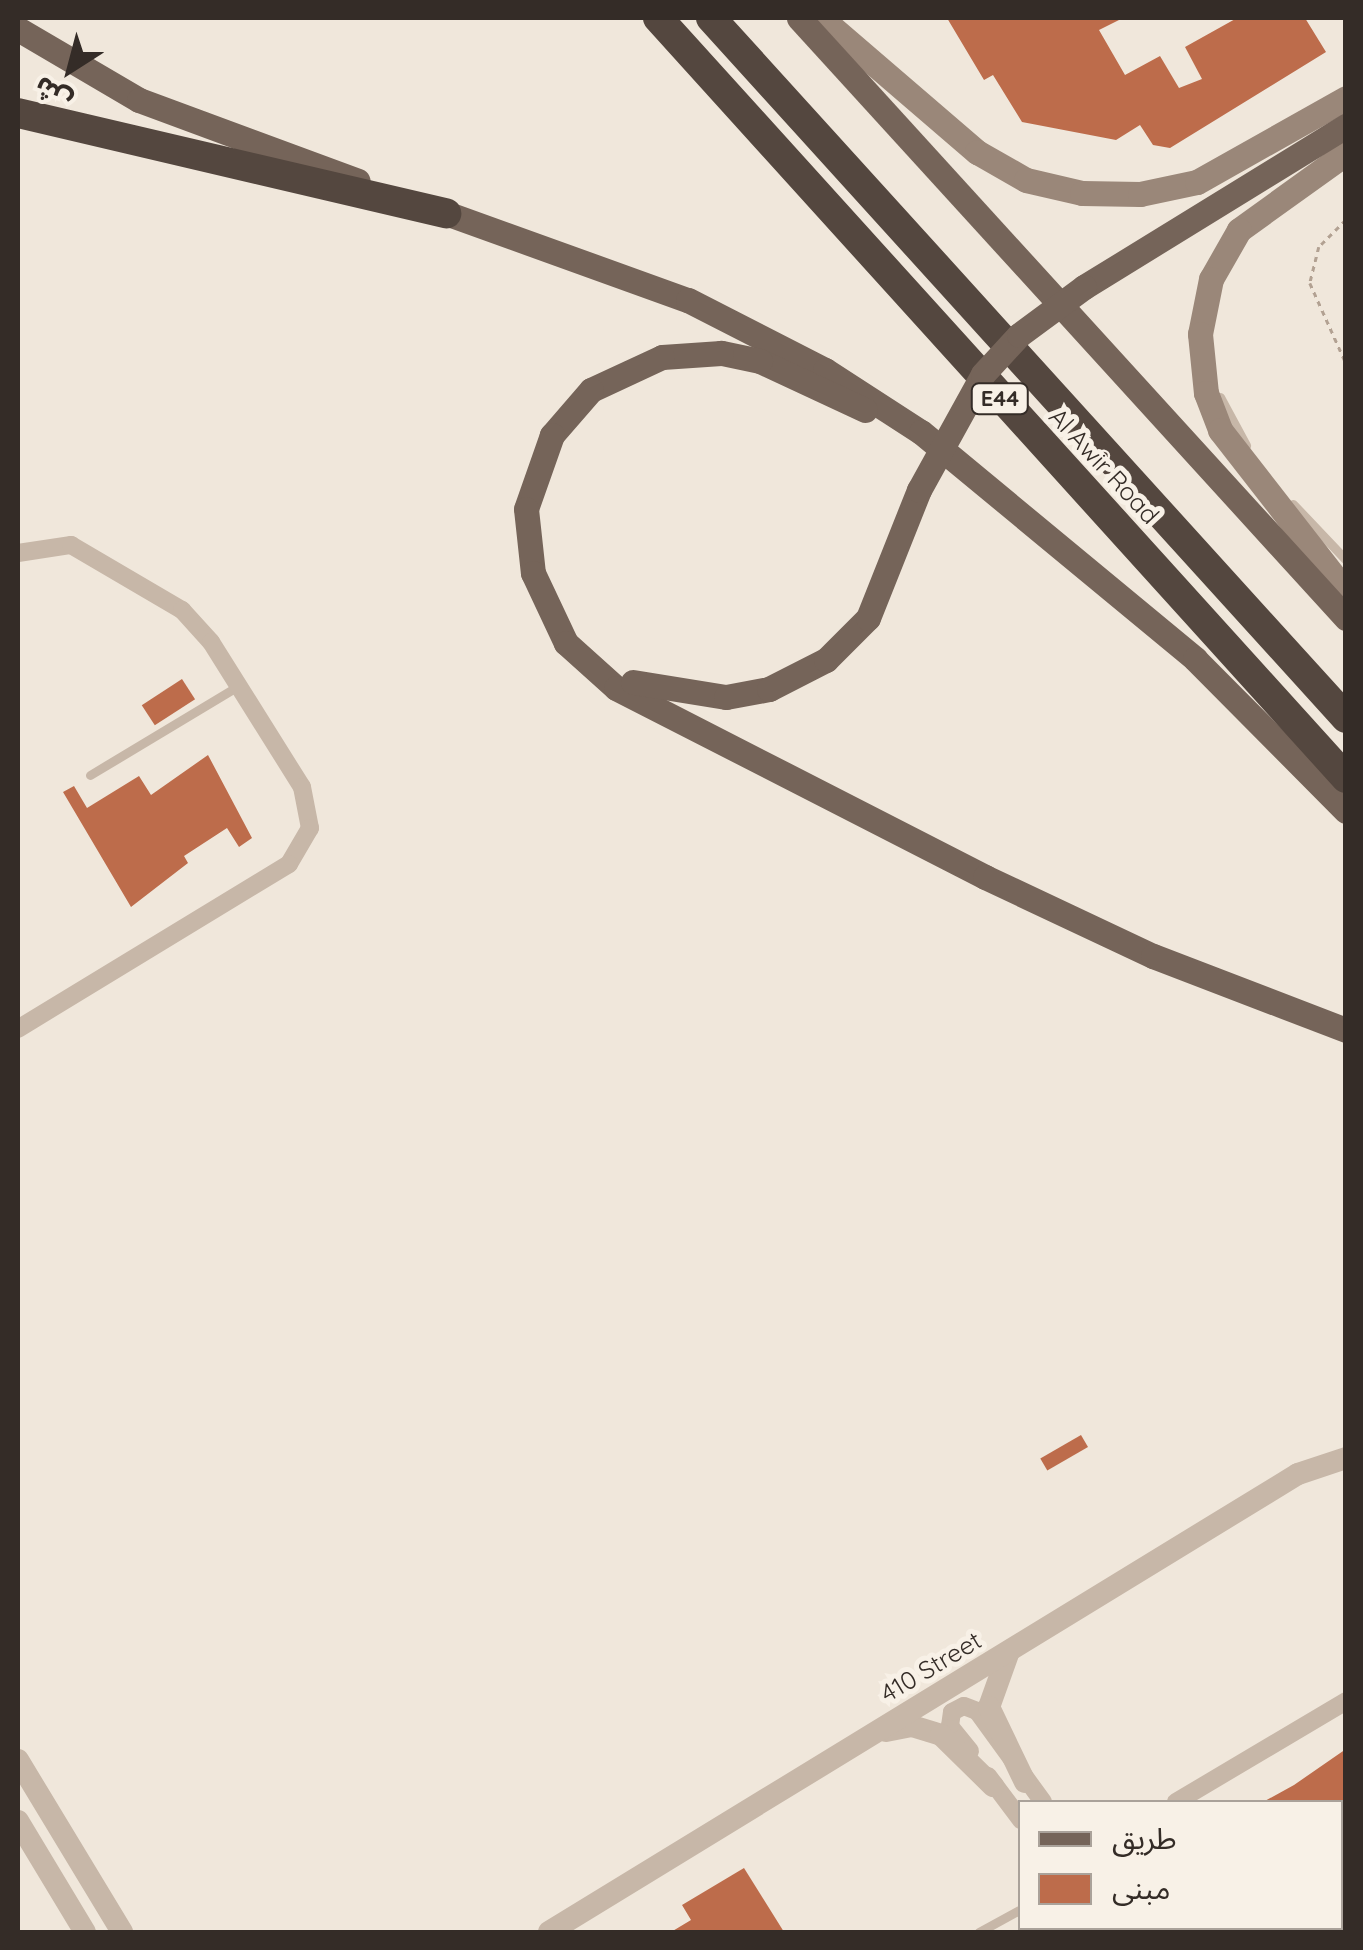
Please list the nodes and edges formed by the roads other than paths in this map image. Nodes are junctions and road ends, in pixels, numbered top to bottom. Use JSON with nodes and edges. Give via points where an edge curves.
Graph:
{"nodes":[{"id":1,"x":658,"y":18,"type":"edge"},
{"id":2,"x":711,"y":18,"type":"edge"},
{"id":3,"x":799,"y":18,"type":"edge"},
{"id":4,"x":821,"y":18,"type":"edge"},
{"id":5,"x":18,"y":29,"type":"edge"},
{"id":6,"x":1346,"y":98,"type":"edge"},
{"id":7,"x":18,"y":113,"type":"edge"},
{"id":8,"x":1346,"y":126,"type":"edge"},
{"id":9,"x":1346,"y":154,"type":"edge"},
{"id":10,"x":446,"y":213,"type":"junction"},
{"id":11,"x":1200,"y":334,"type":"junction"},
{"id":12,"x":921,"y":432,"type":"junction"},
{"id":13,"x":18,"y":553,"type":"edge"},
{"id":14,"x":1346,"y":560,"type":"edge"},
{"id":15,"x":1346,"y":592,"type":"edge"},
{"id":16,"x":542,"y":594,"type":"junction"},
{"id":17,"x":1346,"y":618,"type":"edge"},
{"id":18,"x":238,"y":686,"type":"junction"},
{"id":19,"x":1346,"y":718,"type":"edge"},
{"id":20,"x":90,"y":775,"type":"dead end"},
{"id":21,"x":1346,"y":778,"type":"edge"},
{"id":22,"x":1346,"y":811,"type":"edge"},
{"id":23,"x":18,"y":1029,"type":"edge"},
{"id":24,"x":1346,"y":1030,"type":"edge"},
{"id":25,"x":1346,"y":1458,"type":"edge"},
{"id":26,"x":1010,"y":1651,"type":"junction"},
{"id":27,"x":1346,"y":1701,"type":"edge"},
{"id":28,"x":873,"y":1734,"type":"junction"},
{"id":29,"x":18,"y":1760,"type":"edge"},
{"id":30,"x":1025,"y":1782,"type":"junction"},
{"id":31,"x":994,"y":1786,"type":"junction"},
{"id":32,"x":1041,"y":1800,"type":"edge"},
{"id":33,"x":1179,"y":1800,"type":"edge"},
{"id":34,"x":1018,"y":1817,"type":"edge"},
{"id":35,"x":18,"y":1821,"type":"edge"},
{"id":36,"x":1018,"y":1908,"type":"edge"},
{"id":37,"x":85,"y":1932,"type":"edge"},
{"id":38,"x":122,"y":1932,"type":"edge"},
{"id":39,"x":549,"y":1932,"type":"edge"},
{"id":40,"x":979,"y":1932,"type":"edge"}],
"edges":[{"from":1,"to":21,"type":"highway","name":"Al Awir Road","number":"E44"},
{"from":2,"to":19,"type":"highway","name":"Al Awir Road","number":"E44"},
{"from":3,"to":17,"type":"main road"},
{"from":4,"to":6,"type":"main road","via":[[977,152],[1026,180],[1082,193],[1140,194],[1197,182]]},
{"from":5,"to":10,"type":"main road","via":[[139,100]]},
{"from":7,"to":10,"type":"highway"},
{"from":8,"to":16,"type":"main road","bridge":true,"via":[[1084,287],[1040,317],[982,374],[919,490],[868,618],[826,660],[769,689],[704,698],[638,684],[581,648]]},
{"from":9,"to":11,"type":"main road","via":[[1282,192],[1228,245]]},
{"from":10,"to":12,"type":"main road","via":[[702,306]]},
{"from":11,"to":14,"type":"lane","via":[[1224,404],[1252,454]]},
{"from":11,"to":15,"type":"main road","via":[[1206,393],[1220,430]]},
{"from":12,"to":16,"type":"main road","via":[[741,356],[682,354],[624,370],[576,403],[535,470],[526,528]]},
{"from":12,"to":22,"type":"main road","via":[[1181,647]]},
{"from":13,"to":18,"type":"street","via":[[71,545],[164,598],[197,625]]},
{"from":16,"to":24,"type":"main road","via":[[577,658],[616,688],[1068,917]]},
{"from":18,"to":20,"type":"lane"},
{"from":18,"to":23,"type":"street","via":[[302,786],[310,828],[302,847],[290,864]]},
{"from":25,"to":26,"type":"street","name":"410 Street","via":[[1298,1474]]},
{"from":26,"to":28,"type":"street","name":"410 Street"},
{"from":26,"to":30,"type":"street","via":[[990,1707]]},
{"from":27,"to":33,"type":"street"},
{"from":28,"to":31,"type":"street","via":[[902,1726],[932,1730]]},
{"from":28,"to":39,"type":"street","name":"410 Street"},
{"from":29,"to":38,"type":"street"},
{"from":30,"to":31,"type":"street","via":[[976,1711],[957,1707],[950,1726]]},
{"from":30,"to":32,"type":"street"},
{"from":31,"to":34,"type":"street"},
{"from":35,"to":37,"type":"street"},
{"from":36,"to":40,"type":"lane"}]}
